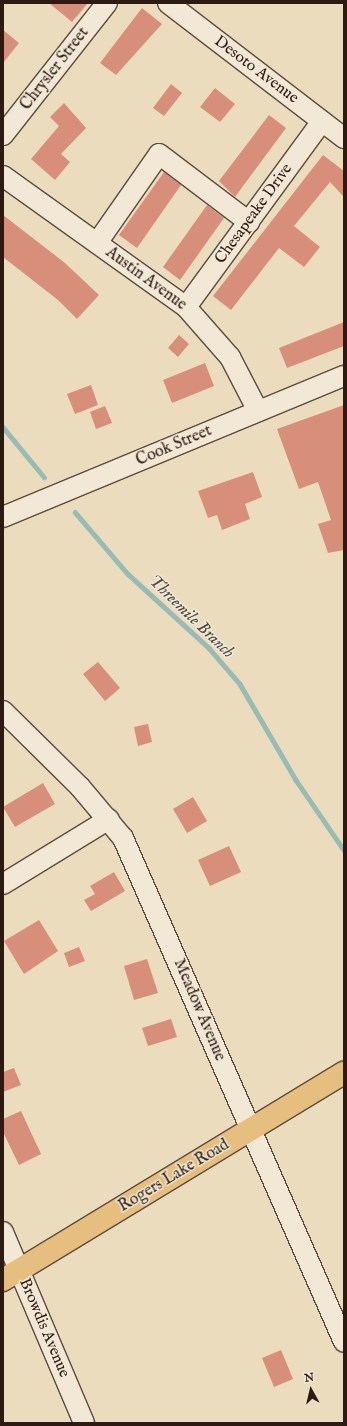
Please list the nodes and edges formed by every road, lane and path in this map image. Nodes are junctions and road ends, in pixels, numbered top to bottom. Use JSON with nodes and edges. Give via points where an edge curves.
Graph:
{"nodes":[{"id":1,"x":107,"y":3,"type":"edge"},
{"id":2,"x":168,"y":3,"type":"edge"},
{"id":3,"x":322,"y":121,"type":"junction"},
{"id":4,"x":342,"y":134,"type":"edge"},
{"id":5,"x":3,"y":135,"type":"edge"},
{"id":6,"x":3,"y":176,"type":"edge"},
{"id":7,"x":249,"y":222,"type":"junction"},
{"id":8,"x":96,"y":243,"type":"junction"},
{"id":9,"x":186,"y":307,"type":"junction"},
{"id":10,"x":344,"y":376,"type":"edge"},
{"id":11,"x":258,"y":411,"type":"junction"},
{"id":12,"x":3,"y":517,"type":"edge"},
{"id":13,"x":3,"y":711,"type":"edge"},
{"id":14,"x":109,"y":819,"type":"junction"},
{"id":15,"x":3,"y":884,"type":"edge"},
{"id":16,"x":344,"y":1073,"type":"edge"},
{"id":17,"x":251,"y":1130,"type":"junction"},
{"id":18,"x":3,"y":1232,"type":"edge"},
{"id":19,"x":11,"y":1275,"type":"edge"},
{"id":20,"x":344,"y":1342,"type":"edge"},
{"id":21,"x":84,"y":1423,"type":"edge"}],
"edges":[{"from":1,"to":5,"type":"street","name":"Chrysler Street"},
{"from":2,"to":3,"type":"street","name":"Desoto Avenue"},
{"from":3,"to":4,"type":"street","name":"Desoto Avenue"},
{"from":3,"to":7,"type":"street","name":"Chesapeake Drive"},
{"from":6,"to":8,"type":"street","name":"Austin Avenue"},
{"from":7,"to":8,"type":"street","via":[[159,154]]},
{"from":7,"to":9,"type":"street","name":"Chesapeake Drive"},
{"from":8,"to":9,"type":"street","name":"Austin Avenue"},
{"from":9,"to":11,"type":"street","name":"Austin Avenue","via":[[230,357]]},
{"from":10,"to":11,"type":"street","name":"Cook Street"},
{"from":11,"to":12,"type":"street","name":"Cook Street"},
{"from":13,"to":14,"type":"street","name":"Meadow Avenue"},
{"from":14,"to":15,"type":"street"},
{"from":14,"to":17,"type":"street","name":"Meadow Avenue","via":[[123,838],[163,924]]},
{"from":16,"to":17,"type":"main road","name":"Rogers Lake Road"},
{"from":17,"to":19,"type":"main road","name":"Rogers Lake Road"},
{"from":17,"to":20,"type":"street","name":"Meadow Avenue"},
{"from":18,"to":19,"type":"street","name":"Browdis Avenue"},
{"from":19,"to":21,"type":"street","name":"Browdis Avenue"}]}
